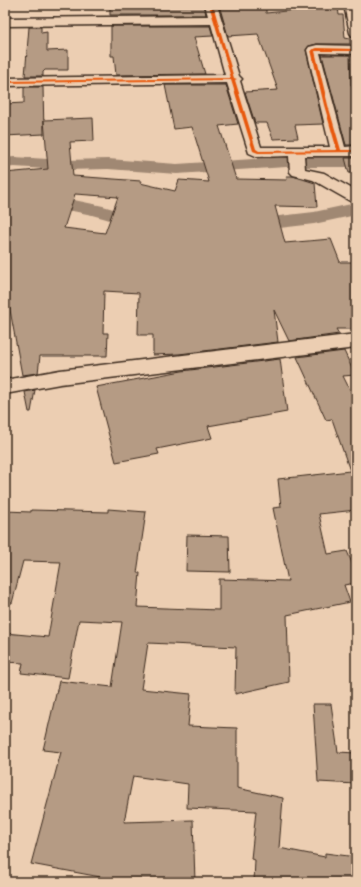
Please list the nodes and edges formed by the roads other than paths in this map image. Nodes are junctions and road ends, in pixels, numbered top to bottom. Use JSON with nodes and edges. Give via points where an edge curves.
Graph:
{"nodes":[{"id":1,"x":211,"y":5,"type":"edge"},
{"id":2,"x":350,"y":5,"type":"edge"},
{"id":3,"x":216,"y":20,"type":"junction"},
{"id":4,"x":5,"y":22,"type":"edge"},
{"id":5,"x":356,"y":33,"type":"edge"},
{"id":6,"x":356,"y":50,"type":"edge"},
{"id":7,"x":234,"y":79,"type":"junction"},
{"id":8,"x":5,"y":82,"type":"edge"},
{"id":9,"x":339,"y":151,"type":"junction"},
{"id":10,"x":356,"y":151,"type":"edge"},
{"id":11,"x":296,"y":152,"type":"junction"},
{"id":12,"x":356,"y":198,"type":"edge"},
{"id":13,"x":356,"y":342,"type":"edge"},
{"id":14,"x":5,"y":387,"type":"edge"}],
"edges":[{"from":1,"to":3,"type":"street"},
{"from":2,"to":5,"type":"street"},
{"from":3,"to":4,"type":"street"},
{"from":3,"to":7,"type":"street"},
{"from":6,"to":9,"type":"street","via":[[313,50]]},
{"from":7,"to":8,"type":"street"},
{"from":7,"to":11,"type":"street","via":[[254,150]]},
{"from":9,"to":10,"type":"street"},
{"from":9,"to":11,"type":"street"},
{"from":11,"to":12,"type":"street","via":[[298,172],[318,176]]},
{"from":13,"to":14,"type":"street","via":[[60,377]]}]}
